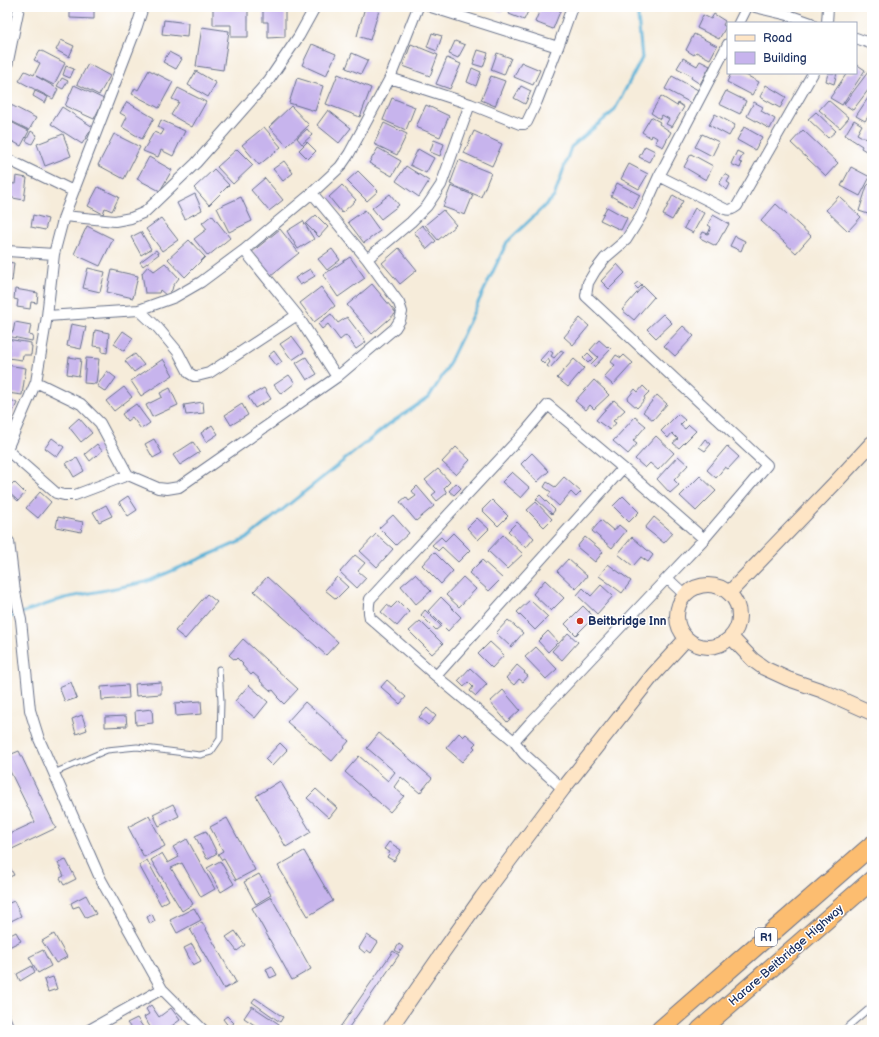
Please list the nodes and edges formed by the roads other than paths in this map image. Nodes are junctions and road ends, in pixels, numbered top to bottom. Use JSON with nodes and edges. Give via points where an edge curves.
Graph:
{"nodes":[{"id":1,"x":19,"y":7,"type":"edge"},
{"id":2,"x":143,"y":7,"type":"edge"},
{"id":3,"x":315,"y":7,"type":"edge"},
{"id":4,"x":418,"y":7,"type":"edge"},
{"id":5,"x":431,"y":7,"type":"edge"},
{"id":6,"x":572,"y":7,"type":"edge"},
{"id":7,"x":747,"y":7,"type":"edge"},
{"id":8,"x":755,"y":7,"type":"edge"},
{"id":9,"x":828,"y":7,"type":"edge"},
{"id":10,"x":740,"y":22,"type":"edge"},
{"id":11,"x":809,"y":22,"type":"edge"},
{"id":12,"x":827,"y":22,"type":"edge"},
{"id":13,"x":857,"y":38,"type":"edge"},
{"id":14,"x":872,"y":44,"type":"edge"},
{"id":15,"x":727,"y":46,"type":"edge"},
{"id":16,"x":558,"y":47,"type":"junction"},
{"id":17,"x":7,"y":66,"type":"edge"},
{"id":18,"x":812,"y":74,"type":"edge"},
{"id":19,"x":390,"y":78,"type":"junction"},
{"id":20,"x":470,"y":104,"type":"junction"},
{"id":21,"x":7,"y":159,"type":"edge"},
{"id":22,"x":659,"y":176,"type":"junction"},
{"id":23,"x":74,"y":191,"type":"junction"},
{"id":24,"x":312,"y":193,"type":"junction"},
{"id":25,"x":64,"y":216,"type":"junction"},
{"id":26,"x":244,"y":250,"type":"junction"},
{"id":27,"x":7,"y":251,"type":"edge"},
{"id":28,"x":54,"y":254,"type":"junction"},
{"id":29,"x":367,"y":259,"type":"junction"},
{"id":30,"x":139,"y":310,"type":"junction"},
{"id":31,"x":297,"y":315,"type":"junction"},
{"id":32,"x":47,"y":316,"type":"junction"},
{"id":33,"x":337,"y":377,"type":"junction"},
{"id":34,"x":36,"y":382,"type":"junction"},
{"id":35,"x":872,"y":443,"type":"edge"},
{"id":36,"x":7,"y":450,"type":"edge"},
{"id":37,"x":623,"y":468,"type":"junction"},
{"id":38,"x":128,"y":475,"type":"junction"},
{"id":39,"x":704,"y":539,"type":"junction"},
{"id":40,"x":7,"y":540,"type":"edge"},
{"id":41,"x":667,"y":578,"type":"junction"},
{"id":42,"x":729,"y":593,"type":"junction"},
{"id":43,"x":684,"y":594,"type":"junction"},
{"id":44,"x":731,"y":637,"type":"junction"},
{"id":45,"x":686,"y":639,"type":"junction"},
{"id":46,"x":219,"y":669,"type":"dead end"},
{"id":47,"x":436,"y":676,"type":"junction"},
{"id":48,"x":872,"y":713,"type":"edge"},
{"id":49,"x":514,"y":742,"type":"junction"},
{"id":50,"x":54,"y":773,"type":"junction"},
{"id":51,"x":563,"y":789,"type":"junction"},
{"id":52,"x":872,"y":845,"type":"edge"},
{"id":53,"x":872,"y":880,"type":"edge"},
{"id":54,"x":162,"y":989,"type":"junction"},
{"id":55,"x":872,"y":1006,"type":"edge"},
{"id":56,"x":89,"y":1030,"type":"edge"},
{"id":57,"x":203,"y":1030,"type":"edge"},
{"id":58,"x":389,"y":1030,"type":"edge"},
{"id":59,"x":660,"y":1030,"type":"edge"},
{"id":60,"x":700,"y":1030,"type":"edge"},
{"id":61,"x":844,"y":1030,"type":"edge"}],
"edges":[{"from":1,"to":17,"type":"street"},
{"from":2,"to":23,"type":"street"},
{"from":3,"to":25,"type":"street","via":[[269,80],[196,163],[145,212],[115,221]]},
{"from":4,"to":19,"type":"street"},
{"from":5,"to":16,"type":"street"},
{"from":6,"to":16,"type":"street"},
{"from":7,"to":10,"type":"street"},
{"from":8,"to":11,"type":"street"},
{"from":9,"to":12,"type":"street"},
{"from":13,"to":14,"type":"street"},
{"from":15,"to":22,"type":"street"},
{"from":16,"to":20,"type":"street","via":[[537,101],[524,124]]},
{"from":18,"to":22,"type":"street","via":[[734,209],[725,210]]},
{"from":19,"to":20,"type":"street"},
{"from":19,"to":24,"type":"street","via":[[349,154]]},
{"from":20,"to":29,"type":"street","via":[[441,184],[428,206]]},
{"from":21,"to":23,"type":"street"},
{"from":22,"to":39,"type":"street","via":[[641,216],[626,240],[605,258],[588,282],[586,296],[767,465]]},
{"from":23,"to":25,"type":"street"},
{"from":24,"to":26,"type":"street"},
{"from":24,"to":29,"type":"street"},
{"from":25,"to":28,"type":"street"},
{"from":26,"to":30,"type":"street","via":[[175,297]]},
{"from":26,"to":31,"type":"street"},
{"from":27,"to":28,"type":"street"},
{"from":28,"to":32,"type":"street"},
{"from":29,"to":33,"type":"street","via":[[399,303],[402,312],[400,320],[395,328]]},
{"from":30,"to":31,"type":"street","via":[[158,328],[194,376],[209,373]]},
{"from":30,"to":32,"type":"street"},
{"from":31,"to":33,"type":"street"},
{"from":32,"to":34,"type":"street"},
{"from":33,"to":38,"type":"street","via":[[179,487],[158,488]]},
{"from":34,"to":36,"type":"street"},
{"from":34,"to":38,"type":"street","via":[[81,404],[100,423]]},
{"from":35,"to":42,"type":"street"},
{"from":36,"to":38,"type":"street","via":[[56,493],[64,495],[75,495]]},
{"from":37,"to":39,"type":"street"},
{"from":37,"to":47,"type":"street"},
{"from":37,"to":47,"type":"street","via":[[548,405],[370,599],[370,618]]},
{"from":39,"to":41,"type":"street"},
{"from":40,"to":50,"type":"street","via":[[21,620],[30,710]]},
{"from":41,"to":43,"type":"street"},
{"from":41,"to":49,"type":"street"},
{"from":42,"to":43,"type":"street","via":[[717,586],[703,585]]},
{"from":42,"to":44,"type":"street","via":[[739,611],[738,625]]},
{"from":43,"to":45,"type":"street","via":[[680,600],[676,620]]},
{"from":44,"to":45,"type":"street","via":[[712,647],[698,646]]},
{"from":44,"to":48,"type":"street","via":[[764,668]]},
{"from":45,"to":51,"type":"street","via":[[653,675]]},
{"from":46,"to":50,"type":"lane","via":[[220,739],[211,752],[200,755],[137,747],[107,750]]},
{"from":47,"to":49,"type":"street"},
{"from":49,"to":51,"type":"street"},
{"from":50,"to":54,"type":"street","via":[[100,878]]},
{"from":51,"to":58,"type":"street","via":[[482,897]]},
{"from":52,"to":59,"type":"highway","number":"R1"},
{"from":53,"to":60,"type":"highway","name":"Harare-Beitbridge Highway","number":"R1"},
{"from":54,"to":56,"type":"street"},
{"from":54,"to":57,"type":"street"},
{"from":55,"to":61,"type":"lane"}]}
